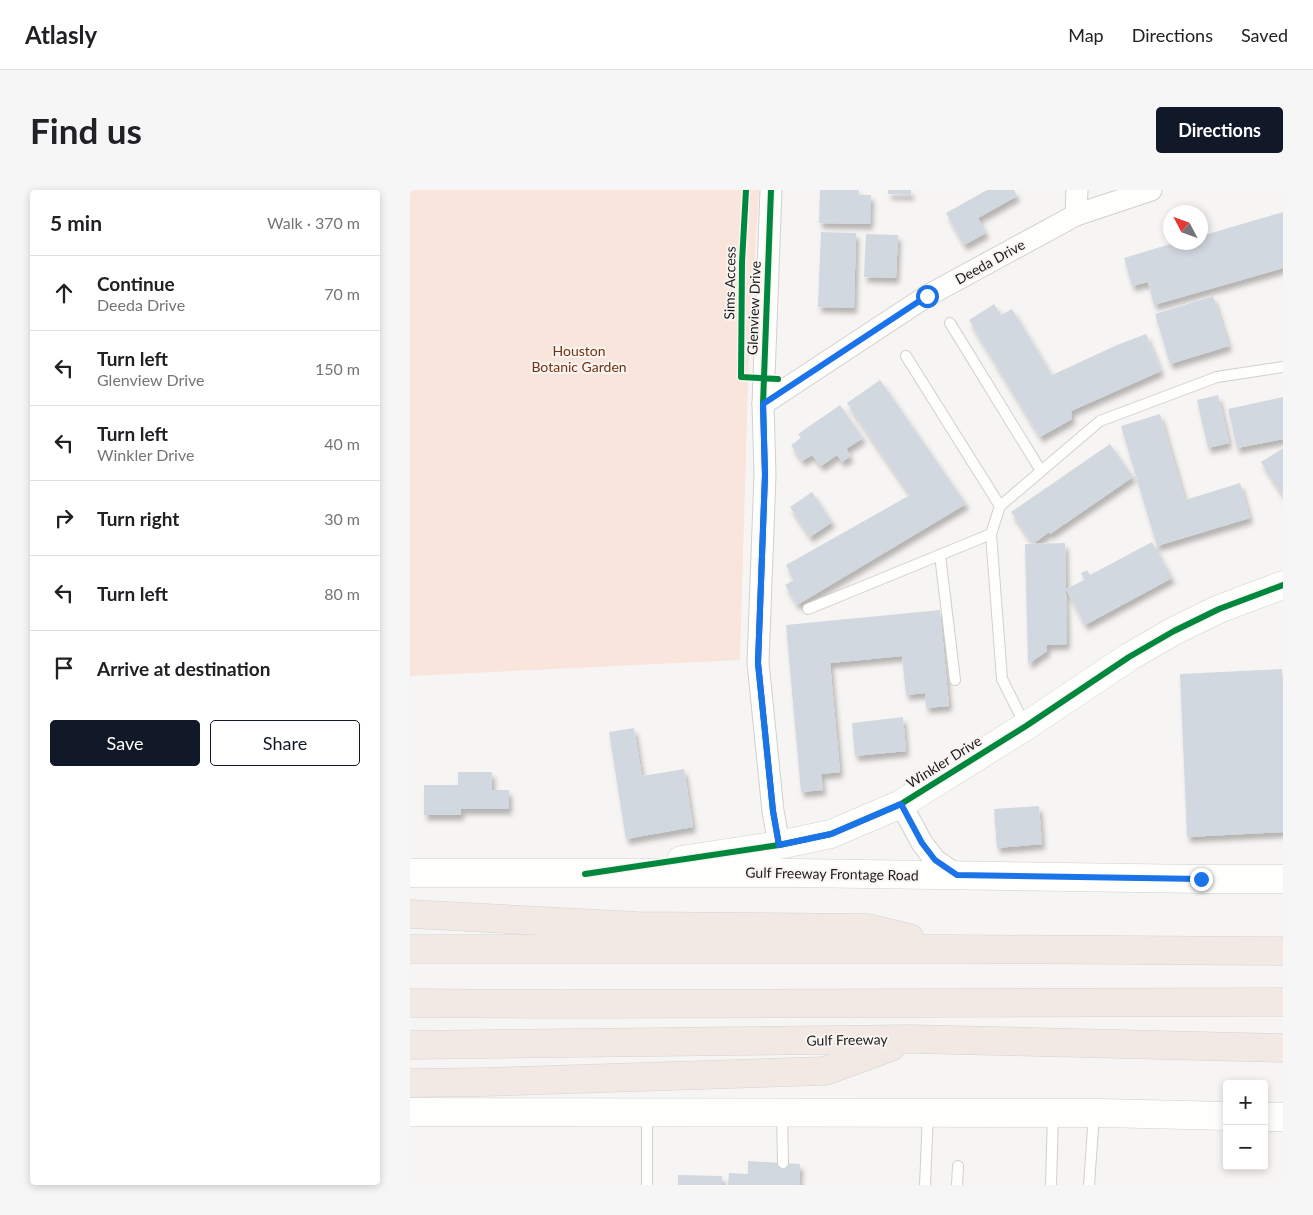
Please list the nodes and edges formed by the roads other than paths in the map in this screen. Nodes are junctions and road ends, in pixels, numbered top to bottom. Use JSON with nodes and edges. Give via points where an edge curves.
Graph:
{"nodes":[{"id":1,"x":772,"y":190,"type":"edge"},
{"id":2,"x":1077,"y":190,"type":"edge"},
{"id":3,"x":1151,"y":190,"type":"edge"},
{"id":4,"x":1076,"y":215,"type":"junction"},
{"id":5,"x":950,"y":323,"type":"dead end"},
{"id":6,"x":906,"y":356,"type":"dead end"},
{"id":7,"x":1283,"y":367,"type":"edge"},
{"id":8,"x":763,"y":404,"type":"junction"},
{"id":9,"x":1041,"y":471,"type":"junction"},
{"id":10,"x":1000,"y":506,"type":"junction"},
{"id":11,"x":992,"y":534,"type":"junction"},
{"id":12,"x":940,"y":555,"type":"junction"},
{"id":13,"x":1283,"y":584,"type":"edge"},
{"id":14,"x":808,"y":609,"type":"dead end"},
{"id":15,"x":955,"y":680,"type":"dead end"},
{"id":16,"x":1026,"y":726,"type":"junction"},
{"id":17,"x":901,"y":804,"type":"junction"},
{"id":18,"x":779,"y":845,"type":"junction"},
{"id":19,"x":410,"y":873,"type":"edge"},
{"id":20,"x":585,"y":874,"type":"junction"},
{"id":21,"x":957,"y":875,"type":"junction"},
{"id":22,"x":1283,"y":879,"type":"edge"},
{"id":23,"x":410,"y":914,"type":"edge"},
{"id":24,"x":410,"y":949,"type":"edge"},
{"id":25,"x":955,"y":949,"type":"junction"},
{"id":26,"x":1283,"y":951,"type":"edge"},
{"id":27,"x":1283,"y":1002,"type":"edge"},
{"id":28,"x":410,"y":1003,"type":"edge"},
{"id":29,"x":911,"y":1039,"type":"junction"},
{"id":30,"x":410,"y":1045,"type":"edge"},
{"id":31,"x":1283,"y":1048,"type":"edge"},
{"id":32,"x":410,"y":1083,"type":"edge"},
{"id":33,"x":410,"y":1112,"type":"edge"},
{"id":34,"x":646,"y":1112,"type":"junction"},
{"id":35,"x":782,"y":1113,"type":"junction"},
{"id":36,"x":928,"y":1113,"type":"junction"},
{"id":37,"x":1053,"y":1113,"type":"junction"},
{"id":38,"x":1094,"y":1113,"type":"junction"},
{"id":39,"x":1223,"y":1116,"type":"edge"},
{"id":40,"x":1268,"y":1117,"type":"edge"},
{"id":41,"x":1283,"y":1117,"type":"edge"},
{"id":42,"x":783,"y":1163,"type":"dead end"},
{"id":43,"x":958,"y":1166,"type":"dead end"},
{"id":44,"x":647,"y":1185,"type":"edge"},
{"id":45,"x":925,"y":1185,"type":"edge"},
{"id":46,"x":957,"y":1185,"type":"edge"},
{"id":47,"x":1051,"y":1185,"type":"edge"},
{"id":48,"x":1089,"y":1185,"type":"edge"}],
"edges":[{"from":1,"to":8,"type":"street","name":"Glenview Drive"},
{"from":2,"to":4,"type":"street"},
{"from":3,"to":4,"type":"street","name":"Deeda Drive"},
{"from":4,"to":8,"type":"street","name":"Deeda Drive","via":[[927,296]]},
{"from":5,"to":9,"type":"lane"},
{"from":6,"to":10,"type":"lane"},
{"from":7,"to":9,"type":"lane","via":[[1217,376],[1100,421]]},
{"from":8,"to":18,"type":"street","name":"Glenview Drive","via":[[765,475],[758,663]]},
{"from":9,"to":10,"type":"lane"},
{"from":10,"to":11,"type":"lane"},
{"from":11,"to":12,"type":"lane"},
{"from":11,"to":16,"type":"lane","via":[[1002,679]]},
{"from":12,"to":14,"type":"lane"},
{"from":12,"to":15,"type":"lane"},
{"from":13,"to":16,"type":"main road","name":"Winkler Drive","via":[[1174,631]]},
{"from":16,"to":17,"type":"main road","name":"Winkler Drive"},
{"from":17,"to":18,"type":"main road","name":"Winkler Drive","via":[[831,834]]},
{"from":17,"to":21,"type":"street","via":[[935,860]]},
{"from":18,"to":20,"type":"main road","name":"Winkler Drive"},
{"from":19,"to":20,"type":"main road","name":"Gulf Freeway Frontage Road"},
{"from":20,"to":21,"type":"main road","name":"Gulf Freeway Frontage Road"},
{"from":21,"to":22,"type":"main road","name":"Gulf Freeway Frontage Road"},
{"from":23,"to":25,"type":"highway","via":[[638,926],[868,928]]},
{"from":24,"to":25,"type":"highway"},
{"from":25,"to":26,"type":"highway"},
{"from":27,"to":28,"type":"highway"},
{"from":29,"to":30,"type":"highway","name":"Gulf Freeway"},
{"from":29,"to":31,"type":"highway","name":"Gulf Freeway"},
{"from":29,"to":32,"type":"highway","via":[[824,1071]]},
{"from":33,"to":34,"type":"main road"},
{"from":34,"to":35,"type":"main road"},
{"from":34,"to":44,"type":"lane"},
{"from":35,"to":36,"type":"main road"},
{"from":35,"to":42,"type":"lane"},
{"from":36,"to":37,"type":"main road"},
{"from":36,"to":45,"type":"lane"},
{"from":37,"to":38,"type":"main road"},
{"from":37,"to":47,"type":"lane"},
{"from":38,"to":39,"type":"main road"},
{"from":38,"to":48,"type":"lane"},
{"from":40,"to":41,"type":"main road"},
{"from":43,"to":46,"type":"lane"}]}
